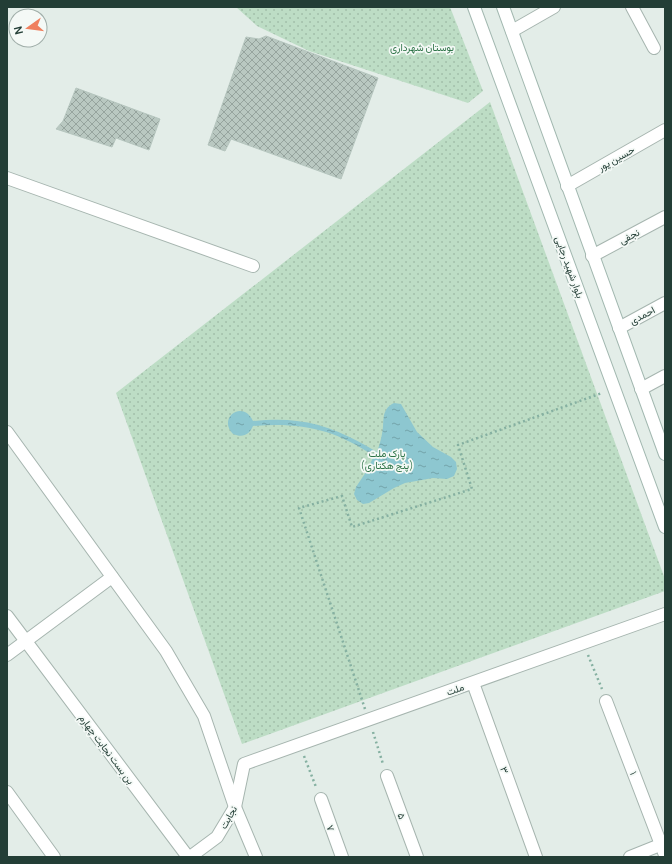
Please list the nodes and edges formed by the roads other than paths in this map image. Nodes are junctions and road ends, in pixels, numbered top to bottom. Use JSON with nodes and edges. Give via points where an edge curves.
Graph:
{"nodes":[{"id":1,"x":474,"y":7,"type":"edge"},
{"id":2,"x":503,"y":7,"type":"edge"},
{"id":3,"x":554,"y":7,"type":"edge"},
{"id":4,"x":632,"y":7,"type":"edge"},
{"id":5,"x":512,"y":31,"type":"junction"},
{"id":6,"x":654,"y":48,"type":"dead end"},
{"id":7,"x":665,"y":130,"type":"edge"},
{"id":8,"x":7,"y":178,"type":"edge"},
{"id":9,"x":567,"y":186,"type":"junction"},
{"id":10,"x":665,"y":217,"type":"edge"},
{"id":11,"x":592,"y":256,"type":"junction"},
{"id":12,"x":254,"y":266,"type":"dead end"},
{"id":13,"x":665,"y":303,"type":"edge"},
{"id":14,"x":619,"y":328,"type":"junction"},
{"id":15,"x":665,"y":376,"type":"edge"},
{"id":16,"x":641,"y":389,"type":"junction"},
{"id":17,"x":7,"y":432,"type":"edge"},
{"id":18,"x":665,"y":454,"type":"edge"},
{"id":19,"x":665,"y":527,"type":"edge"},
{"id":20,"x":112,"y":576,"type":"junction"},
{"id":21,"x":665,"y":614,"type":"edge"},
{"id":22,"x":7,"y":616,"type":"edge"},
{"id":23,"x":25,"y":641,"type":"junction"},
{"id":24,"x":7,"y":655,"type":"edge"},
{"id":25,"x":473,"y":683,"type":"junction"},
{"id":26,"x":606,"y":701,"type":"road end"},
{"id":27,"x":244,"y":764,"type":"joint"},
{"id":28,"x":387,"y":776,"type":"road end"},
{"id":29,"x":7,"y":792,"type":"edge"},
{"id":30,"x":321,"y":799,"type":"road end"},
{"id":31,"x":236,"y":807,"type":"junction"},
{"id":32,"x":664,"y":848,"type":"edge"},
{"id":33,"x":54,"y":857,"type":"edge"},
{"id":34,"x":189,"y":857,"type":"edge"},
{"id":35,"x":256,"y":857,"type":"edge"},
{"id":36,"x":342,"y":857,"type":"edge"},
{"id":37,"x":417,"y":857,"type":"edge"},
{"id":38,"x":536,"y":857,"type":"edge"},
{"id":39,"x":630,"y":857,"type":"edge"}],
"edges":[{"from":1,"to":19,"type":"street","name":"بلوار شهید رجایی"},
{"from":2,"to":5,"type":"street"},
{"from":3,"to":5,"type":"street"},
{"from":4,"to":6,"type":"street"},
{"from":5,"to":9,"type":"street"},
{"from":7,"to":9,"type":"street","name":"حسین پور"},
{"from":8,"to":12,"type":"street"},
{"from":9,"to":11,"type":"street"},
{"from":10,"to":11,"type":"street","name":"نجفی"},
{"from":11,"to":14,"type":"street"},
{"from":13,"to":14,"type":"street","name":"احمدی"},
{"from":14,"to":16,"type":"street"},
{"from":15,"to":16,"type":"street"},
{"from":16,"to":18,"type":"street"},
{"from":17,"to":20,"type":"street"},
{"from":20,"to":23,"type":"street"},
{"from":20,"to":31,"type":"street","via":[[166,651],[204,716]]},
{"from":21,"to":25,"type":"street","name":"ملت"},
{"from":22,"to":23,"type":"street","name":"بن بست نجابت چهارم"},
{"from":23,"to":24,"type":"street"},
{"from":23,"to":34,"type":"street","name":"بن بست نجابت چهارم"},
{"from":25,"to":27,"type":"street","name":"ملت"},
{"from":25,"to":38,"type":"street","name":"۳"},
{"from":26,"to":32,"type":"street","name":"۱"},
{"from":27,"to":31,"type":"street","name":"نجابت"},
{"from":28,"to":37,"type":"street","name":"۵"},
{"from":29,"to":33,"type":"street"},
{"from":30,"to":36,"type":"street","name":"۷"},
{"from":31,"to":34,"type":"street","name":"نجابت","via":[[217,837]]},
{"from":31,"to":35,"type":"street"},
{"from":32,"to":39,"type":"street"}]}
